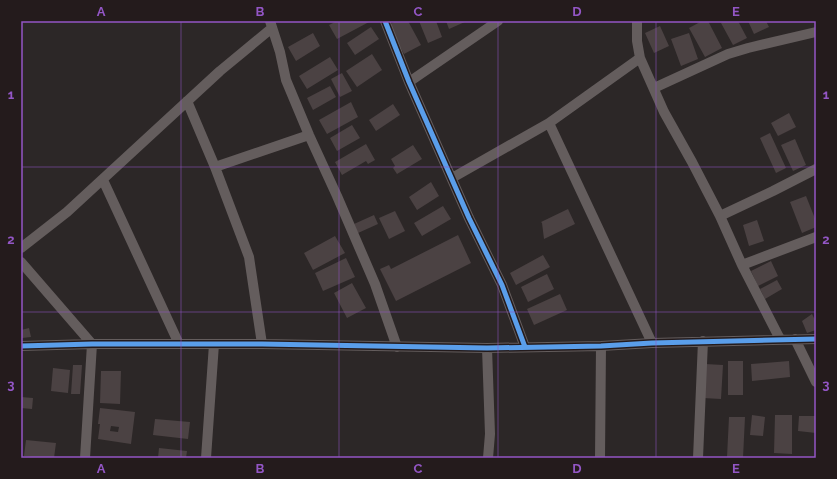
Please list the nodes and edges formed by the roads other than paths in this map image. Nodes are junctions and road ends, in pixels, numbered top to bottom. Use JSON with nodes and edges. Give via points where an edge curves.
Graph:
{"nodes":[{"id":1,"x":385,"y":21,"type":"edge"},
{"id":2,"x":498,"y":21,"type":"edge"},
{"id":3,"x":637,"y":21,"type":"edge"},
{"id":4,"x":271,"y":24,"type":"edge"},
{"id":5,"x":816,"y":32,"type":"edge"},
{"id":6,"x":640,"y":58,"type":"junction"},
{"id":7,"x":410,"y":82,"type":"junction"},
{"id":8,"x":654,"y":88,"type":"junction"},
{"id":9,"x":187,"y":101,"type":"junction"},
{"id":10,"x":549,"y":123,"type":"junction"},
{"id":11,"x":309,"y":135,"type":"junction"},
{"id":12,"x":215,"y":167,"type":"junction"},
{"id":13,"x":816,"y":169,"type":"edge"},
{"id":14,"x":452,"y":178,"type":"junction"},
{"id":15,"x":103,"y":180,"type":"junction"},
{"id":16,"x":720,"y":216,"type":"junction"},
{"id":17,"x":816,"y":238,"type":"edge"},
{"id":18,"x":21,"y":248,"type":"edge"},
{"id":19,"x":21,"y":262,"type":"edge"},
{"id":20,"x":742,"y":265,"type":"junction"},
{"id":21,"x":816,"y":338,"type":"edge"},
{"id":22,"x":780,"y":339,"type":"junction"},
{"id":23,"x":795,"y":339,"type":"junction"},
{"id":24,"x":702,"y":341,"type":"junction"},
{"id":25,"x":652,"y":342,"type":"junction"},
{"id":26,"x":92,"y":344,"type":"junction"},
{"id":27,"x":179,"y":344,"type":"junction"},
{"id":28,"x":214,"y":344,"type":"junction"},
{"id":29,"x":262,"y":344,"type":"junction"},
{"id":30,"x":21,"y":346,"type":"edge"},
{"id":31,"x":601,"y":346,"type":"junction"},
{"id":32,"x":397,"y":347,"type":"junction"},
{"id":33,"x":525,"y":347,"type":"junction"},
{"id":34,"x":487,"y":348,"type":"junction"},
{"id":35,"x":816,"y":382,"type":"edge"},
{"id":36,"x":85,"y":458,"type":"edge"},
{"id":37,"x":206,"y":458,"type":"edge"},
{"id":38,"x":488,"y":458,"type":"edge"},
{"id":39,"x":600,"y":458,"type":"edge"},
{"id":40,"x":698,"y":458,"type":"edge"}],
"edges":[{"from":1,"to":7,"type":"street"},
{"from":2,"to":7,"type":"street"},
{"from":3,"to":6,"type":"street"},
{"from":4,"to":9,"type":"street"},
{"from":4,"to":11,"type":"street","via":[[286,80]]},
{"from":5,"to":8,"type":"street","via":[[728,54]]},
{"from":6,"to":8,"type":"street"},
{"from":6,"to":10,"type":"street"},
{"from":7,"to":14,"type":"street"},
{"from":8,"to":16,"type":"street","via":[[664,112]]},
{"from":9,"to":12,"type":"street"},
{"from":9,"to":15,"type":"street"},
{"from":10,"to":14,"type":"street"},
{"from":10,"to":25,"type":"street"},
{"from":11,"to":12,"type":"street"},
{"from":11,"to":32,"type":"street","via":[[374,284]]},
{"from":12,"to":29,"type":"street","via":[[250,257]]},
{"from":13,"to":16,"type":"street"},
{"from":14,"to":33,"type":"street","via":[[502,285]]},
{"from":15,"to":18,"type":"street"},
{"from":15,"to":27,"type":"street"},
{"from":16,"to":20,"type":"street"},
{"from":17,"to":20,"type":"street"},
{"from":19,"to":26,"type":"street"},
{"from":20,"to":22,"type":"street"},
{"from":21,"to":23,"type":"street"},
{"from":22,"to":23,"type":"street"},
{"from":22,"to":24,"type":"street"},
{"from":23,"to":35,"type":"street"},
{"from":24,"to":25,"type":"street"},
{"from":24,"to":40,"type":"street"},
{"from":25,"to":31,"type":"street"},
{"from":26,"to":27,"type":"street"},
{"from":26,"to":30,"type":"street"},
{"from":26,"to":36,"type":"street"},
{"from":27,"to":28,"type":"street"},
{"from":28,"to":29,"type":"street"},
{"from":28,"to":37,"type":"street"},
{"from":29,"to":32,"type":"street"},
{"from":31,"to":33,"type":"street"},
{"from":31,"to":39,"type":"street"},
{"from":32,"to":34,"type":"street"},
{"from":33,"to":34,"type":"street"},
{"from":34,"to":38,"type":"street","via":[[490,434]]}]}
